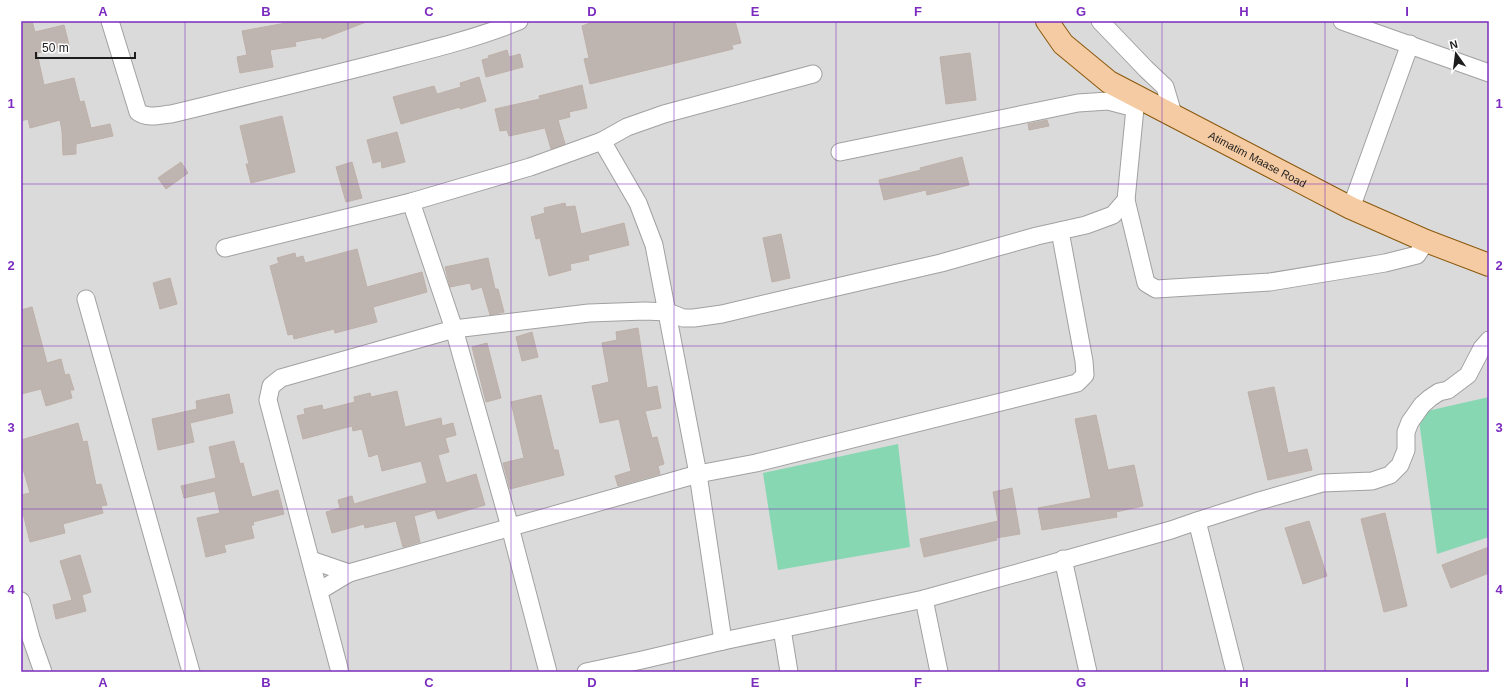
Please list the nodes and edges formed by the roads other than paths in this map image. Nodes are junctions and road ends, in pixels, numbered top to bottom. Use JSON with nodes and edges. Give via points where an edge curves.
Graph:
{"nodes":[{"id":1,"x":110,"y":21,"type":"edge"},
{"id":2,"x":518,"y":21,"type":"edge"},
{"id":3,"x":1047,"y":21,"type":"edge"},
{"id":4,"x":1100,"y":21,"type":"edge"},
{"id":5,"x":1342,"y":21,"type":"edge"},
{"id":6,"x":1375,"y":26,"type":"edge"},
{"id":7,"x":1410,"y":44,"type":"junction"},
{"id":8,"x":1489,"y":73,"type":"edge"},
{"id":9,"x":813,"y":74,"type":"dead end"},
{"id":10,"x":1134,"y":101,"type":"junction"},
{"id":11,"x":1173,"y":114,"type":"junction"},
{"id":12,"x":602,"y":141,"type":"junction"},
{"id":13,"x":840,"y":152,"type":"dead end"},
{"id":14,"x":1126,"y":200,"type":"junction"},
{"id":15,"x":411,"y":202,"type":"junction"},
{"id":16,"x":1351,"y":208,"type":"junction"},
{"id":17,"x":1060,"y":231,"type":"junction"},
{"id":18,"x":1426,"y":241,"type":"junction"},
{"id":19,"x":225,"y":248,"type":"dead end"},
{"id":20,"x":1489,"y":265,"type":"edge"},
{"id":21,"x":86,"y":299,"type":"dead end"},
{"id":22,"x":668,"y":312,"type":"junction"},
{"id":23,"x":454,"y":329,"type":"junction"},
{"id":24,"x":1489,"y":340,"type":"edge"},
{"id":25,"x":698,"y":474,"type":"junction"},
{"id":26,"x":1197,"y":521,"type":"junction"},
{"id":27,"x":510,"y":527,"type":"junction"},
{"id":28,"x":1063,"y":559,"type":"junction"},
{"id":29,"x":311,"y":560,"type":"junction"},
{"id":30,"x":349,"y":573,"type":"junction"},
{"id":31,"x":319,"y":591,"type":"junction"},
{"id":32,"x":924,"y":599,"type":"junction"},
{"id":33,"x":21,"y":601,"type":"edge"},
{"id":34,"x":782,"y":629,"type":"junction"},
{"id":35,"x":723,"y":640,"type":"junction"},
{"id":36,"x":643,"y":666,"type":"edge"},
{"id":37,"x":43,"y":672,"type":"edge"},
{"id":38,"x":191,"y":672,"type":"edge"},
{"id":39,"x":340,"y":672,"type":"edge"},
{"id":40,"x":548,"y":672,"type":"edge"},
{"id":41,"x":586,"y":672,"type":"edge"},
{"id":42,"x":789,"y":672,"type":"edge"},
{"id":43,"x":939,"y":672,"type":"edge"},
{"id":44,"x":1088,"y":672,"type":"edge"},
{"id":45,"x":1236,"y":672,"type":"edge"}],
"edges":[{"from":1,"to":2,"type":"street","via":[[138,112],[150,116],[178,112],[319,78],[446,45]]},
{"from":3,"to":10,"type":"main road","name":"Atimatim Maase Road","via":[[1063,44],[1079,59]]},
{"from":4,"to":11,"type":"street","via":[[1165,87]]},
{"from":5,"to":6,"type":"street"},
{"from":6,"to":7,"type":"street"},
{"from":7,"to":8,"type":"street"},
{"from":7,"to":16,"type":"street"},
{"from":9,"to":12,"type":"street","via":[[664,114]]},
{"from":10,"to":11,"type":"main road","name":"Atimatim Maase Road"},
{"from":10,"to":13,"type":"street","via":[[1078,103]]},
{"from":10,"to":14,"type":"street"},
{"from":11,"to":16,"type":"main road","name":"Atimatim Maase Road"},
{"from":12,"to":15,"type":"street","via":[[530,167]]},
{"from":12,"to":22,"type":"street","via":[[644,216],[654,245]]},
{"from":14,"to":17,"type":"street","via":[[1113,215]]},
{"from":14,"to":18,"type":"street","via":[[1146,283],[1156,289],[1270,282],[1386,263],[1417,255]]},
{"from":15,"to":19,"type":"street"},
{"from":15,"to":23,"type":"street"},
{"from":16,"to":18,"type":"main road","name":"Atimatim Maase Road"},
{"from":17,"to":22,"type":"street","via":[[941,263],[722,314],[683,318]]},
{"from":17,"to":25,"type":"street","via":[[1084,360],[1084,375],[1077,383],[756,463]]},
{"from":18,"to":20,"type":"main road","name":"Atimatim Maase Road"},
{"from":21,"to":38,"type":"street"},
{"from":22,"to":23,"type":"street","via":[[589,313]]},
{"from":22,"to":25,"type":"street"},
{"from":23,"to":27,"type":"street"},
{"from":23,"to":29,"type":"street","via":[[281,378],[271,386],[268,400]]},
{"from":24,"to":26,"type":"street","via":[[1468,375],[1422,405],[1406,432],[1406,450],[1400,465],[1390,475],[1372,482],[1322,484]]},
{"from":25,"to":27,"type":"street"},
{"from":25,"to":35,"type":"street"},
{"from":26,"to":28,"type":"street"},
{"from":26,"to":45,"type":"street"},
{"from":27,"to":30,"type":"street"},
{"from":27,"to":40,"type":"street"},
{"from":28,"to":32,"type":"street"},
{"from":28,"to":44,"type":"street"},
{"from":29,"to":30,"type":"street"},
{"from":29,"to":31,"type":"street"},
{"from":30,"to":31,"type":"street"},
{"from":31,"to":39,"type":"street"},
{"from":32,"to":34,"type":"street"},
{"from":32,"to":43,"type":"street"},
{"from":33,"to":37,"type":"street"},
{"from":34,"to":35,"type":"street"},
{"from":34,"to":42,"type":"street"},
{"from":35,"to":36,"type":"street"},
{"from":36,"to":41,"type":"street"}]}
